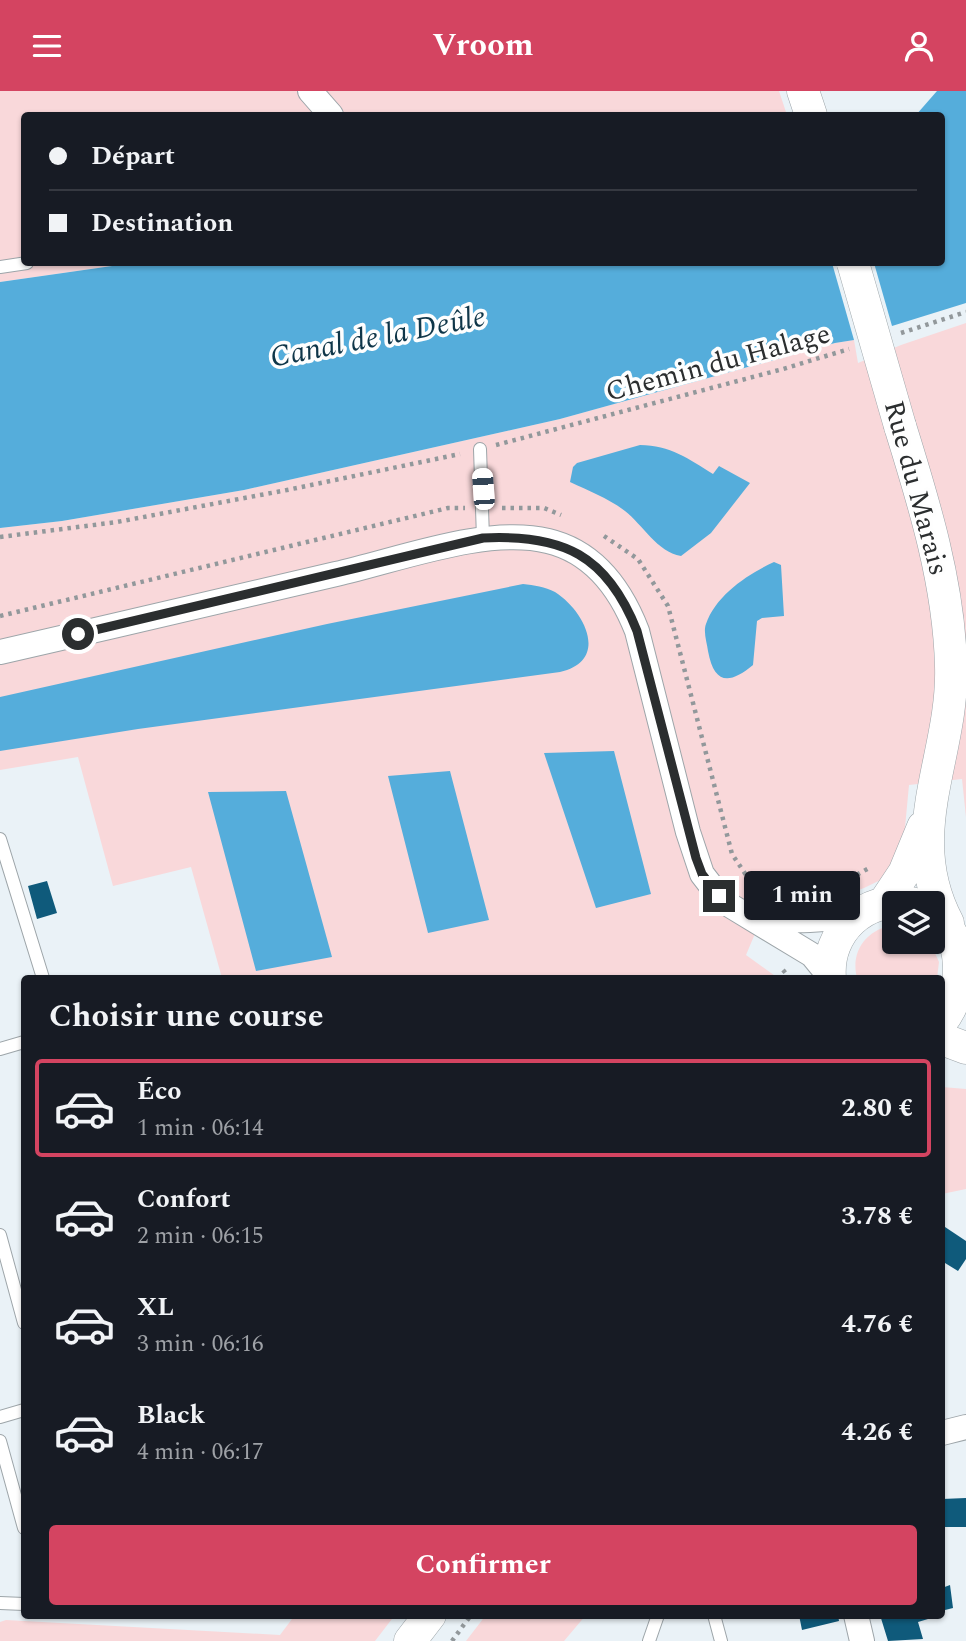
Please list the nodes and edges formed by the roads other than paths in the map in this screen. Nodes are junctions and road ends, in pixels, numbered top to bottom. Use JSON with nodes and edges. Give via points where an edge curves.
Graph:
{"nodes":[{"id":1,"x":310,"y":91,"type":"edge"},
{"id":2,"x":803,"y":91,"type":"edge"},
{"id":3,"x":328,"y":112,"type":"edge"},
{"id":4,"x":810,"y":112,"type":"edge"},
{"id":5,"x":21,"y":264,"type":"edge"},
{"id":6,"x":854,"y":266,"type":"edge"},
{"id":7,"x":0,"y":267,"type":"edge"},
{"id":8,"x":480,"y":449,"type":"road end"},
{"id":9,"x":483,"y":538,"type":"junction"},
{"id":10,"x":0,"y":652,"type":"edge"},
{"id":11,"x":929,"y":809,"type":"junction"},
{"id":12,"x":0,"y":839,"type":"edge"},
{"id":13,"x":894,"y":891,"type":"edge"},
{"id":14,"x":933,"y":891,"type":"edge"},
{"id":15,"x":882,"y":906,"type":"edge"},
{"id":16,"x":882,"y":907,"type":"edge"},
{"id":17,"x":747,"y":915,"type":"junction"},
{"id":18,"x":945,"y":923,"type":"edge"},
{"id":19,"x":42,"y":975,"type":"edge"},
{"id":20,"x":828,"y":975,"type":"edge"},
{"id":21,"x":830,"y":975,"type":"edge"},
{"id":22,"x":965,"y":985,"type":"edge"},
{"id":23,"x":945,"y":1017,"type":"edge"},
{"id":24,"x":945,"y":1040,"type":"edge"},
{"id":25,"x":21,"y":1043,"type":"edge"},
{"id":26,"x":966,"y":1048,"type":"edge"},
{"id":27,"x":0,"y":1049,"type":"edge"},
{"id":28,"x":0,"y":1235,"type":"edge"},
{"id":29,"x":21,"y":1312,"type":"edge"},
{"id":30,"x":21,"y":1411,"type":"edge"},
{"id":31,"x":0,"y":1417,"type":"edge"},
{"id":32,"x":966,"y":1427,"type":"edge"},
{"id":33,"x":945,"y":1432,"type":"edge"},
{"id":34,"x":0,"y":1441,"type":"edge"},
{"id":35,"x":21,"y":1517,"type":"edge"},
{"id":36,"x":0,"y":1603,"type":"edge"},
{"id":37,"x":21,"y":1604,"type":"edge"},
{"id":38,"x":427,"y":1619,"type":"edge"},
{"id":39,"x":657,"y":1619,"type":"edge"},
{"id":40,"x":715,"y":1619,"type":"edge"},
{"id":41,"x":857,"y":1619,"type":"edge"},
{"id":42,"x":410,"y":1641,"type":"edge"},
{"id":43,"x":649,"y":1641,"type":"edge"},
{"id":44,"x":721,"y":1641,"type":"edge"},
{"id":45,"x":862,"y":1641,"type":"edge"}],
"edges":[{"from":1,"to":3,"type":"street"},
{"from":2,"to":4,"type":"street"},
{"from":5,"to":7,"type":"lane"},
{"from":6,"to":11,"type":"street","name":"Rue du Marais","bridge":true,"via":[[932,536],[951,663]]},
{"from":8,"to":9,"type":"lane"},
{"from":9,"to":10,"type":"street"},
{"from":9,"to":17,"type":"street","via":[[533,538],[567,547],[603,572],[617,589],[637,631],[702,874],[719,896]]},
{"from":11,"to":13,"type":"street"},
{"from":11,"to":14,"type":"street","name":"Rue du Marais"},
{"from":12,"to":19,"type":"lane"},
{"from":15,"to":17,"type":"street","via":[[823,921]]},
{"from":16,"to":21,"type":"street","via":[[850,921],[835,942]]},
{"from":17,"to":20,"type":"street","via":[[812,955]]},
{"from":18,"to":22,"type":"street","name":"Rue du Marais","via":[[963,950]]},
{"from":22,"to":23,"type":"street"},
{"from":24,"to":26,"type":"street"},
{"from":25,"to":27,"type":"lane"},
{"from":28,"to":29,"type":"lane"},
{"from":30,"to":31,"type":"lane"},
{"from":32,"to":33,"type":"street"},
{"from":34,"to":35,"type":"lane"},
{"from":36,"to":37,"type":"lane"},
{"from":38,"to":42,"type":"street"},
{"from":39,"to":43,"type":"lane"},
{"from":40,"to":44,"type":"lane"},
{"from":41,"to":45,"type":"street"}]}
